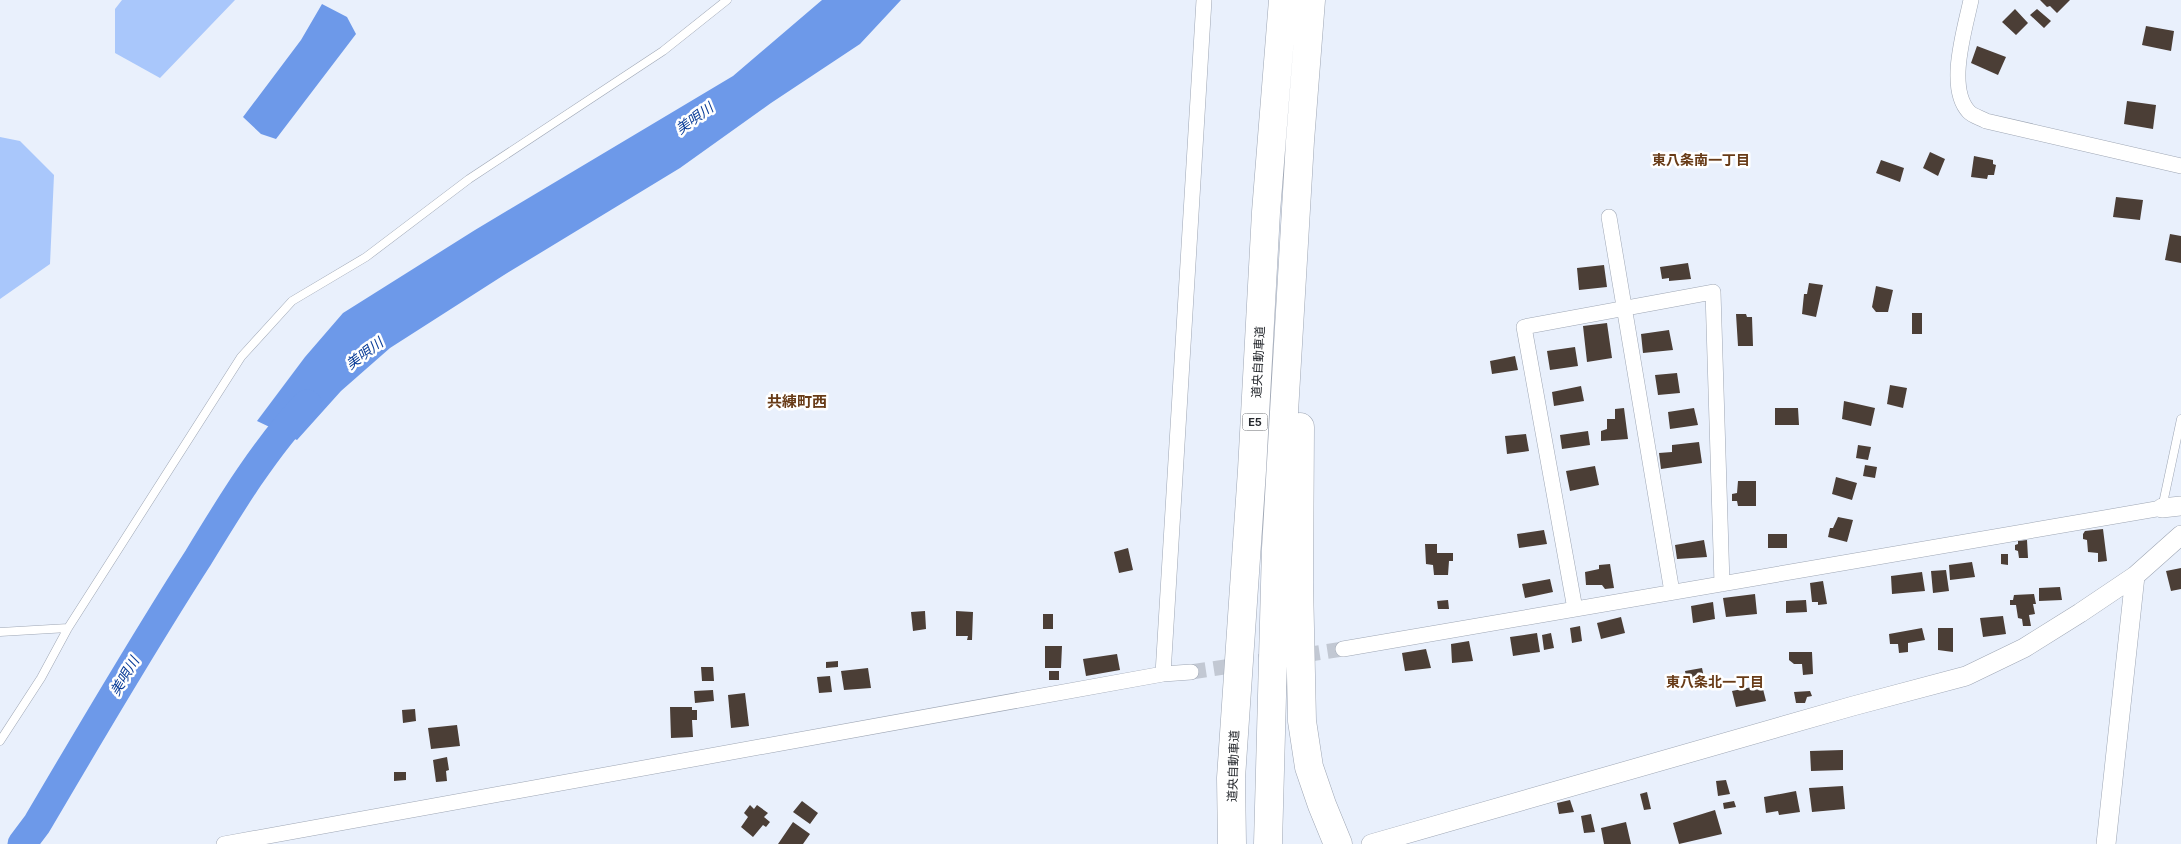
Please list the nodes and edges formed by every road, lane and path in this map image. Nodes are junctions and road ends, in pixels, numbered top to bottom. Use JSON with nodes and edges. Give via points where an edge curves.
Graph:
{"nodes":[{"id":1,"x":727,"y":0,"type":"edge"},
{"id":2,"x":1204,"y":0,"type":"edge"},
{"id":3,"x":1283,"y":0,"type":"edge"},
{"id":4,"x":1311,"y":0,"type":"edge"},
{"id":5,"x":1971,"y":0,"type":"edge"},
{"id":6,"x":1300,"y":141,"type":"junction"},
{"id":7,"x":2181,"y":166,"type":"edge"},
{"id":8,"x":1609,"y":217,"type":"dead end"},
{"id":9,"x":1624,"y":308,"type":"junction"},
{"id":10,"x":2181,"y":419,"type":"edge"},
{"id":11,"x":2181,"y":506,"type":"edge"},
{"id":12,"x":2162,"y":508,"type":"junction"},
{"id":13,"x":2181,"y":535,"type":"edge"},
{"id":14,"x":2135,"y":576,"type":"junction"},
{"id":15,"x":1722,"y":584,"type":"junction"},
{"id":16,"x":1672,"y":592,"type":"junction"},
{"id":17,"x":1575,"y":609,"type":"junction"},
{"id":18,"x":68,"y":628,"type":"junction"},
{"id":19,"x":0,"y":632,"type":"edge"},
{"id":20,"x":1343,"y":648,"type":"tunnel mouth"},
{"id":21,"x":1191,"y":672,"type":"tunnel mouth"},
{"id":22,"x":1163,"y":674,"type":"junction"},
{"id":23,"x":0,"y":740,"type":"edge"},
{"id":24,"x":1231,"y":778,"type":"junction"},
{"id":25,"x":224,"y":844,"type":"edge"},
{"id":26,"x":1220,"y":844,"type":"edge"},
{"id":27,"x":1232,"y":844,"type":"edge"},
{"id":28,"x":1268,"y":844,"type":"edge"},
{"id":29,"x":1338,"y":844,"type":"edge"},
{"id":30,"x":1371,"y":844,"type":"edge"},
{"id":31,"x":2106,"y":844,"type":"edge"}],
"edges":[{"from":1,"to":18,"type":"lane","via":[[663,51],[469,179],[366,257],[292,301],[241,357]]},
{"from":2,"to":22,"type":"street"},
{"from":3,"to":24,"type":"highway","name":"道央自動車道","number":"E5","via":[[1266,212]]},
{"from":4,"to":6,"type":"highway","number":"E5"},
{"from":5,"to":7,"type":"street","via":[[1959,54],[1959,96],[1969,112],[1986,121]]},
{"from":6,"to":28,"type":"highway","number":"E5","via":[[1276,548]]},
{"from":6,"to":29,"type":"highway","via":[[1299,583],[1302,721],[1310,767]]},
{"from":8,"to":9,"type":"street"},
{"from":9,"to":15,"type":"street","via":[[1713,292]]},
{"from":9,"to":16,"type":"street"},
{"from":9,"to":17,"type":"street","via":[[1524,328]]},
{"from":10,"to":12,"type":"lane"},
{"from":11,"to":12,"type":"street"},
{"from":12,"to":15,"type":"street"},
{"from":13,"to":14,"type":"street"},
{"from":14,"to":30,"type":"street","via":[[2024,648],[1966,676]]},
{"from":14,"to":31,"type":"street"},
{"from":15,"to":16,"type":"street"},
{"from":16,"to":17,"type":"street"},
{"from":17,"to":20,"type":"street"},
{"from":18,"to":19,"type":"lane"},
{"from":18,"to":23,"type":"lane","via":[[41,678]]},
{"from":21,"to":22,"type":"street"},
{"from":22,"to":25,"type":"street"},
{"from":24,"to":26,"type":"highway"},
{"from":24,"to":27,"type":"highway","name":"道央自動車道","number":"E5"}]}
